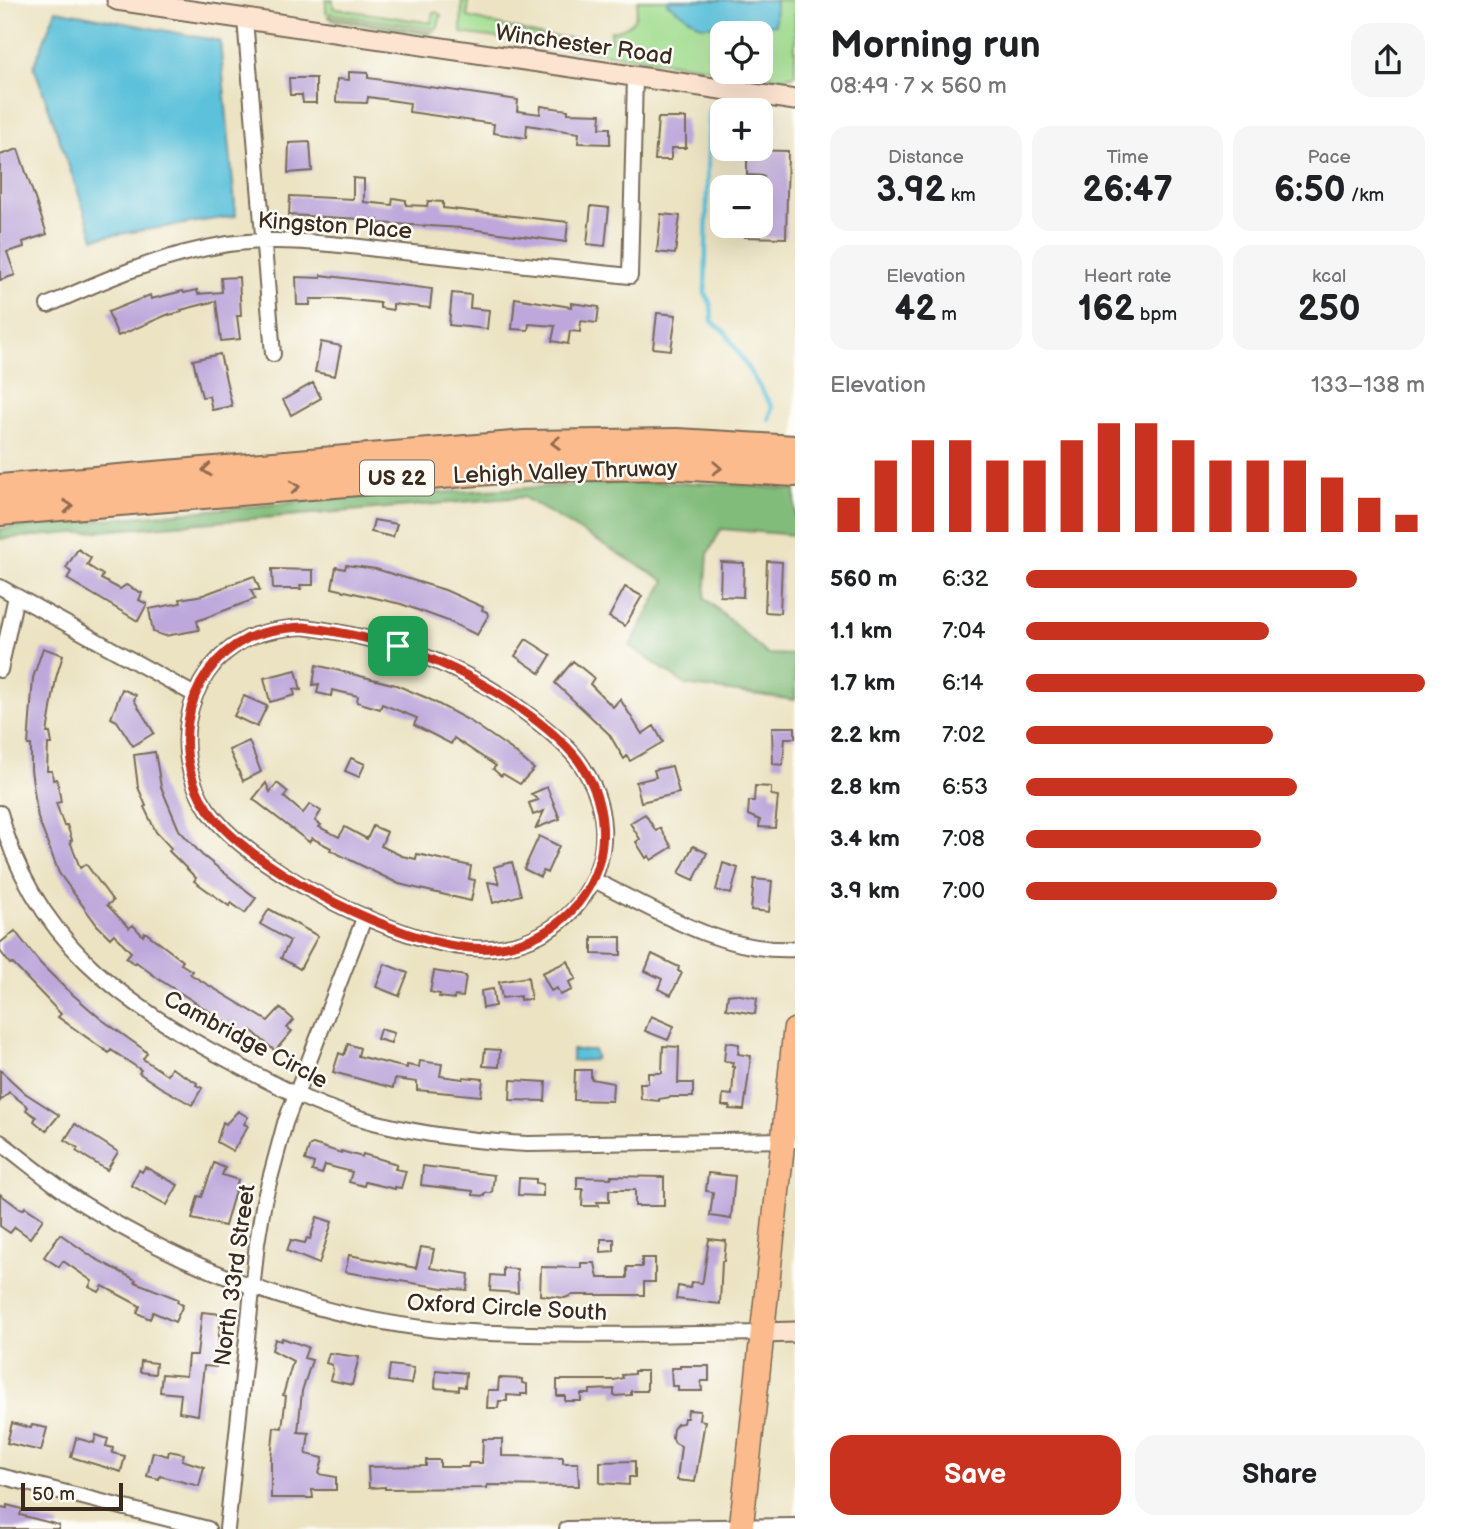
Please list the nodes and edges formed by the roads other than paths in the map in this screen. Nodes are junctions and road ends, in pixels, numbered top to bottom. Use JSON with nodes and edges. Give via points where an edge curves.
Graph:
{"nodes":[{"id":1,"x":117,"y":0,"type":"edge"},
{"id":2,"x":245,"y":19,"type":"junction"},
{"id":3,"x":635,"y":77,"type":"junction"},
{"id":4,"x":795,"y":100,"type":"edge"},
{"id":5,"x":262,"y":240,"type":"junction"},
{"id":6,"x":47,"y":305,"type":"dead end"},
{"id":7,"x":273,"y":355,"type":"dead end"},
{"id":8,"x":795,"y":449,"type":"edge"},
{"id":9,"x":795,"y":473,"type":"edge"},
{"id":10,"x":0,"y":488,"type":"edge"},
{"id":11,"x":0,"y":512,"type":"edge"},
{"id":12,"x":0,"y":587,"type":"edge"},
{"id":13,"x":16,"y":596,"type":"junction"},
{"id":14,"x":0,"y":670,"type":"edge"},
{"id":15,"x":195,"y":695,"type":"junction"},
{"id":16,"x":0,"y":813,"type":"edge"},
{"id":17,"x":594,"y":880,"type":"junction"},
{"id":18,"x":365,"y":916,"type":"junction"},
{"id":19,"x":795,"y":949,"type":"edge"},
{"id":20,"x":795,"y":1030,"type":"edge"},
{"id":21,"x":295,"y":1096,"type":"junction"},
{"id":22,"x":789,"y":1140,"type":"edge"},
{"id":23,"x":0,"y":1142,"type":"edge"},
{"id":24,"x":252,"y":1287,"type":"junction"},
{"id":25,"x":795,"y":1332,"type":"edge"},
{"id":26,"x":762,"y":1333,"type":"junction"},
{"id":27,"x":0,"y":1476,"type":"edge"},
{"id":28,"x":795,"y":1526,"type":"edge"},
{"id":29,"x":741,"y":1528,"type":"edge"},
{"id":30,"x":208,"y":1529,"type":"edge"},
{"id":31,"x":227,"y":1529,"type":"edge"},
{"id":32,"x":568,"y":1529,"type":"edge"}],
"edges":[{"from":1,"to":2,"type":"street","name":"Winchester Road"},
{"from":2,"to":3,"type":"street","name":"Winchester Road"},
{"from":2,"to":5,"type":"street"},
{"from":3,"to":4,"type":"street","name":"Winchester Road"},
{"from":3,"to":5,"type":"street","name":"Kingston Place","via":[[630,276]]},
{"from":5,"to":6,"type":"street","name":"Kingston Place","via":[[166,257]]},
{"from":5,"to":7,"type":"street"},
{"from":8,"to":10,"type":"highway","name":"Lehigh Valley Thruway","number":"US 22","one_way":true,"via":[[677,442],[524,444]]},
{"from":11,"to":9,"type":"highway","name":"Lehigh Valley Thruway","number":"US 22","one_way":true,"via":[[526,468],[676,466]]},
{"from":12,"to":13,"type":"street"},
{"from":13,"to":14,"type":"street"},
{"from":13,"to":15,"type":"street"},
{"from":15,"to":17,"type":"street","via":[[231,649],[256,635],[285,628],[370,638],[452,667],[537,721],[583,768],[603,824]]},
{"from":15,"to":18,"type":"street","via":[[188,719],[187,753],[198,794],[212,815],[274,867]]},
{"from":16,"to":21,"type":"street","name":"Cambridge Circle","via":[[9,846],[36,902],[87,964],[160,1023]]},
{"from":17,"to":18,"type":"street","via":[[571,912],[554,926],[519,943],[498,947],[463,947]]},
{"from":17,"to":19,"type":"street","via":[[722,940]]},
{"from":18,"to":21,"type":"street","name":"North 33rd Street"},
{"from":20,"to":22,"type":"main road"},
{"from":21,"to":22,"type":"street","name":"Cambridge Circle","via":[[398,1128],[485,1142]]},
{"from":21,"to":24,"type":"street","name":"North 33rd Street","via":[[264,1201]]},
{"from":22,"to":26,"type":"main road"},
{"from":23,"to":24,"type":"street","name":"Oxford Circle South","via":[[129,1232]]},
{"from":24,"to":26,"type":"street","name":"Oxford Circle South","via":[[382,1322],[465,1332]]},
{"from":24,"to":31,"type":"street","name":"North 33rd Street"},
{"from":25,"to":26,"type":"street"},
{"from":26,"to":29,"type":"main road"},
{"from":27,"to":30,"type":"street"},
{"from":28,"to":29,"type":"street"},
{"from":29,"to":32,"type":"street"}]}
